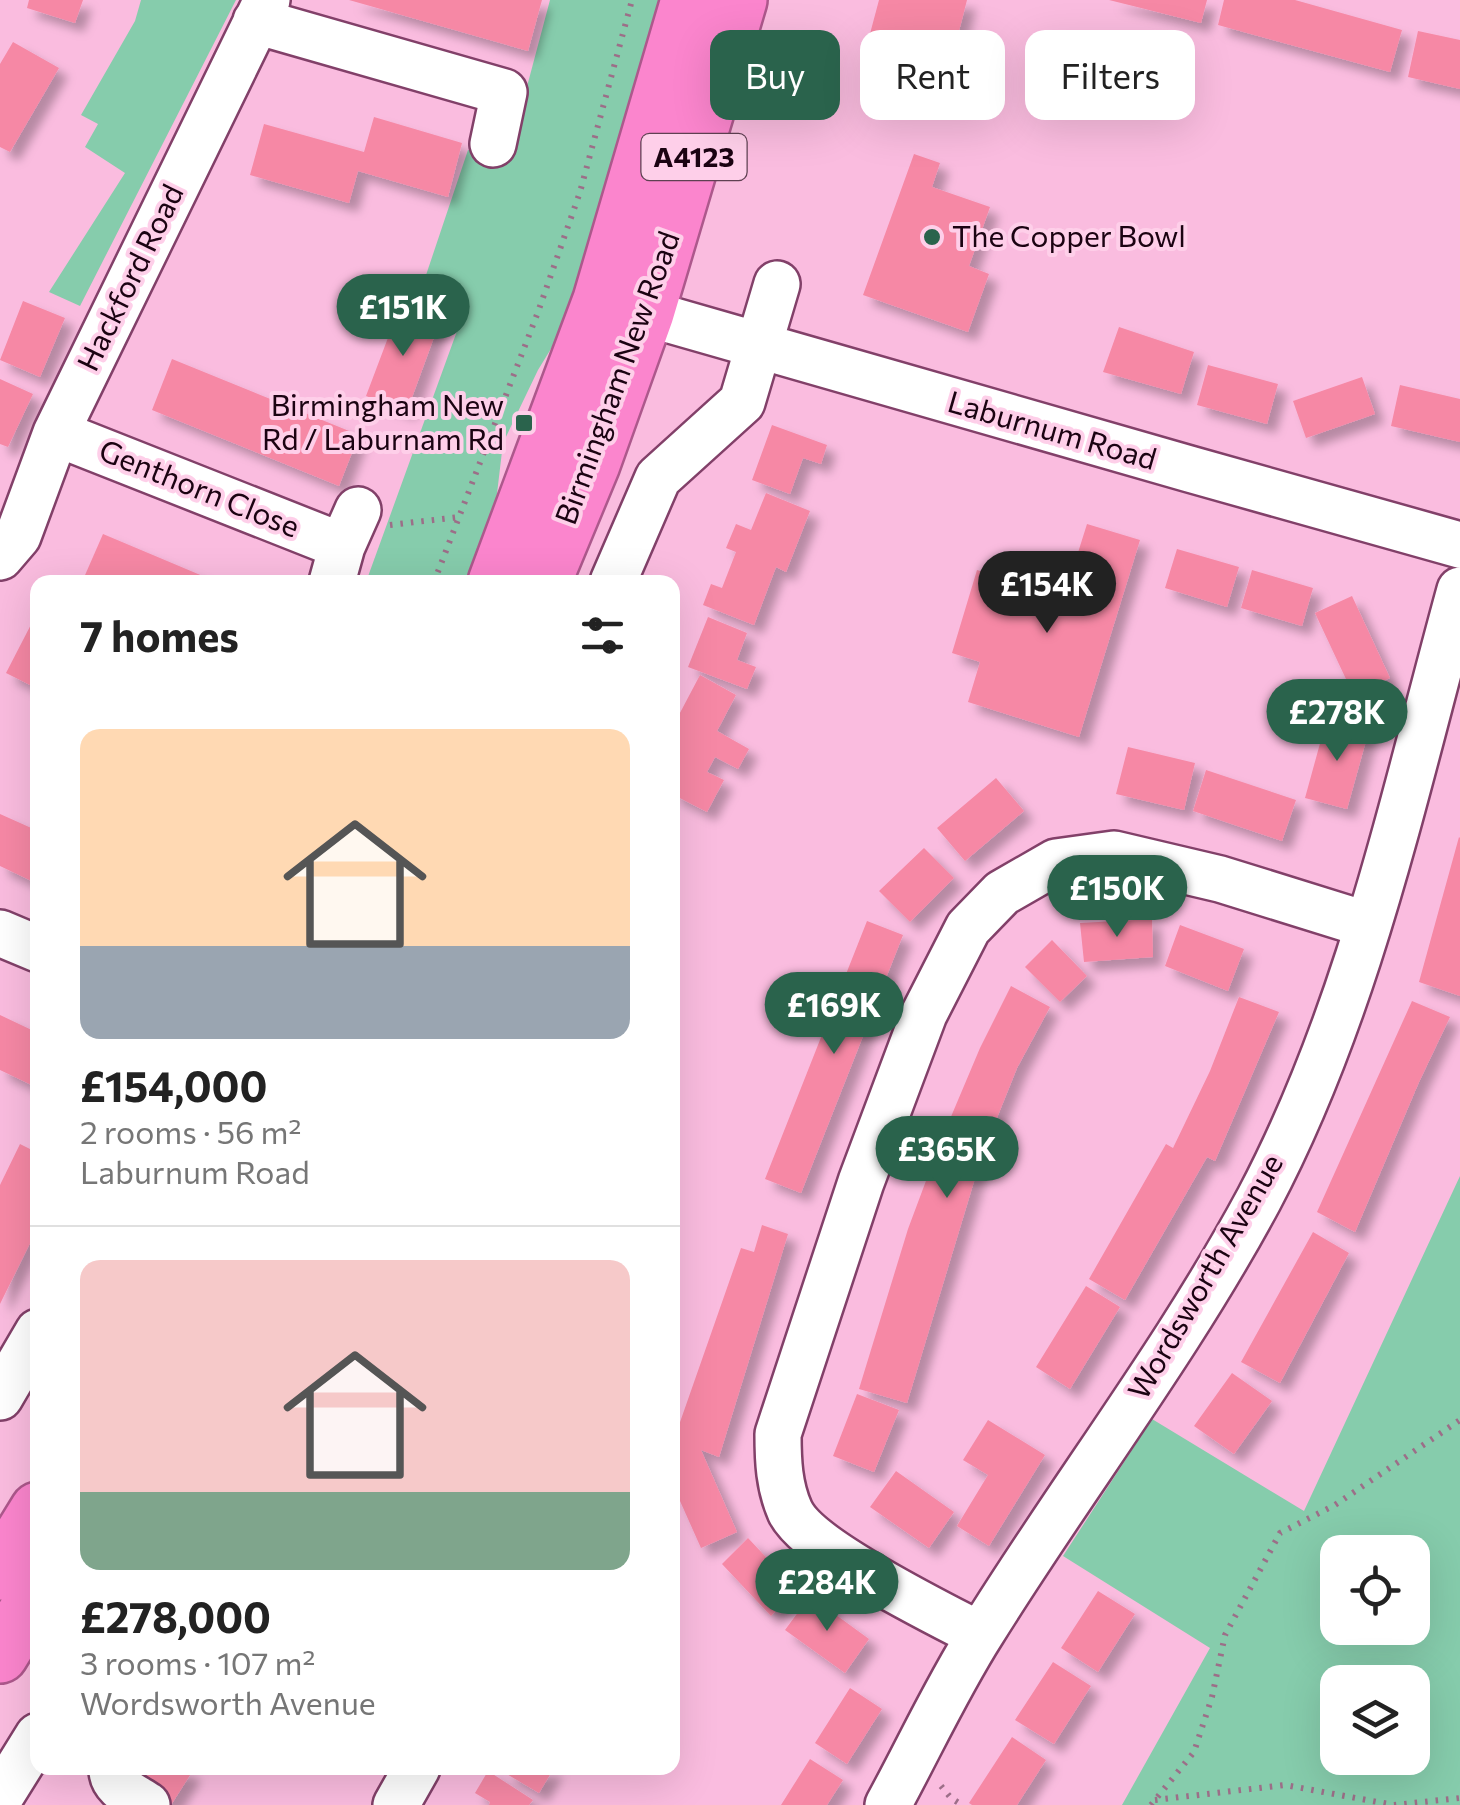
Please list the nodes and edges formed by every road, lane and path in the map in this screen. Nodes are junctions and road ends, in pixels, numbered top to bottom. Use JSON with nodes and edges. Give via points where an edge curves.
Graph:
{"nodes":[{"id":1,"x":632,"y":0,"type":"edge"},
{"id":2,"x":689,"y":0,"type":"edge"},
{"id":3,"x":740,"y":0,"type":"edge"},
{"id":4,"x":261,"y":10,"type":"edge"},
{"id":5,"x":493,"y":144,"type":"dead end"},
{"id":6,"x":777,"y":284,"type":"dead end"},
{"id":7,"x":623,"y":307,"type":"junction"},
{"id":8,"x":760,"y":344,"type":"junction"},
{"id":9,"x":56,"y":433,"type":"junction"},
{"id":10,"x":459,"y":516,"type":"junction"},
{"id":11,"x":345,"y":542,"type":"edge"},
{"id":12,"x":1460,"y":545,"type":"edge"},
{"id":13,"x":0,"y":557,"type":"edge"},
{"id":14,"x":437,"y":575,"type":"edge"},
{"id":15,"x":499,"y":575,"type":"edge"},
{"id":16,"x":546,"y":575,"type":"edge"},
{"id":17,"x":616,"y":575,"type":"edge"},
{"id":18,"x":1460,"y":590,"type":"edge"},
{"id":19,"x":1368,"y":925,"type":"junction"},
{"id":20,"x":0,"y":933,"type":"edge"},
{"id":21,"x":30,"y":946,"type":"edge"},
{"id":22,"x":30,"y":1346,"type":"edge"},
{"id":23,"x":0,"y":1398,"type":"edge"},
{"id":24,"x":1460,"y":1420,"type":"edge"},
{"id":25,"x":30,"y":1523,"type":"edge"},
{"id":26,"x":0,"y":1572,"type":"edge"},
{"id":27,"x":30,"y":1606,"type":"edge"},
{"id":28,"x":980,"y":1635,"type":"junction"},
{"id":29,"x":0,"y":1654,"type":"edge"},
{"id":30,"x":30,"y":1749,"type":"edge"},
{"id":31,"x":112,"y":1775,"type":"edge"},
{"id":32,"x":413,"y":1775,"type":"edge"},
{"id":33,"x":933,"y":1775,"type":"dead end"},
{"id":34,"x":0,"y":1796,"type":"edge"},
{"id":35,"x":1460,"y":1798,"type":"edge"},
{"id":36,"x":1153,"y":1802,"type":"edge"},
{"id":37,"x":147,"y":1805,"type":"edge"},
{"id":38,"x":396,"y":1805,"type":"edge"},
{"id":39,"x":888,"y":1805,"type":"edge"},
{"id":40,"x":962,"y":1805,"type":"edge"}],
"edges":[{"from":1,"to":10,"type":"path","via":[[580,192]]},
{"from":2,"to":7,"type":"highway","name":"Birmingham New Road","number":"A4123"},
{"from":3,"to":7,"type":"highway","name":"Birmingham New Road","number":"A4123"},
{"from":4,"to":5,"type":"street","via":[[504,92]]},
{"from":4,"to":9,"type":"street","name":"Hackford Road"},
{"from":6,"to":8,"type":"street"},
{"from":7,"to":8,"type":"street","name":"Laburnum Road"},
{"from":7,"to":15,"type":"highway","name":"Birmingham New Road","number":"A4123"},
{"from":7,"to":16,"type":"highway","name":"Birmingham New Road","number":"A4123","via":[[592,464]]},
{"from":8,"to":12,"type":"street","name":"Laburnum Road"},
{"from":8,"to":17,"type":"street","via":[[742,402],[658,478]]},
{"from":9,"to":11,"type":"street","name":"Genthorn Close"},
{"from":9,"to":13,"type":"street","name":"Hackford Road","via":[[18,536]]},
{"from":10,"to":11,"type":"path"},
{"from":10,"to":14,"type":"path"},
{"from":18,"to":19,"type":"street","name":"Wordsworth Avenue"},
{"from":19,"to":28,"type":"street","name":"Wordsworth Avenue","via":[[1320,1062],[1260,1197]]},
{"from":19,"to":28,"type":"street","via":[[1114,854],[1056,862],[1002,893],[968,928],[917,1032],[778,1434],[779,1474],[792,1515],[826,1548]]},
{"from":20,"to":21,"type":"street"},
{"from":22,"to":23,"type":"street"},
{"from":24,"to":36,"type":"path","via":[[1335,1505],[1280,1533],[1225,1634],[1194,1752]]},
{"from":25,"to":26,"type":"highway"},
{"from":27,"to":29,"type":"highway"},
{"from":28,"to":39,"type":"street","name":"Wordsworth Avenue"},
{"from":30,"to":34,"type":"street"},
{"from":31,"to":37,"type":"street"},
{"from":32,"to":38,"type":"street"},
{"from":33,"to":40,"type":"path"},
{"from":35,"to":36,"type":"path","via":[[1394,1805],[1286,1785]]}]}
